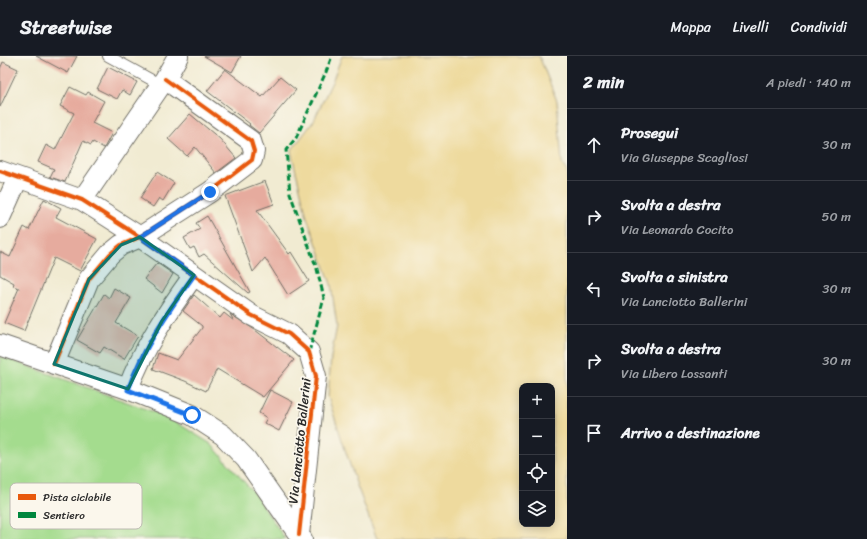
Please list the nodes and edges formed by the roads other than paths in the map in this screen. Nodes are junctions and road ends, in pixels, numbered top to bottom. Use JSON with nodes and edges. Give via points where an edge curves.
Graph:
{"nodes":[{"id":1,"x":108,"y":56,"type":"edge"},
{"id":2,"x":178,"y":56,"type":"edge"},
{"id":3,"x":163,"y":82,"type":"junction"},
{"id":4,"x":0,"y":171,"type":"edge"},
{"id":5,"x":18,"y":178,"type":"junction"},
{"id":6,"x":82,"y":200,"type":"junction"},
{"id":7,"x":0,"y":218,"type":"edge"},
{"id":8,"x":140,"y":237,"type":"junction"},
{"id":9,"x":194,"y":275,"type":"junction"},
{"id":10,"x":0,"y":345,"type":"edge"},
{"id":11,"x":54,"y":364,"type":"junction"},
{"id":12,"x":128,"y":390,"type":"junction"},
{"id":13,"x":301,"y":537,"type":"edge"}],
"edges":[{"from":1,"to":3,"type":"lane"},
{"from":2,"to":3,"type":"street"},
{"from":3,"to":6,"type":"street"},
{"from":3,"to":8,"type":"street","via":[[251,141],[254,151],[252,160],[234,174]]},
{"from":4,"to":5,"type":"street","name":"Via Lanciotto Ballerini"},
{"from":5,"to":6,"type":"street","name":"Via Lanciotto Ballerini"},
{"from":5,"to":7,"type":"street"},
{"from":6,"to":8,"type":"street","name":"Via Lanciotto Ballerini"},
{"from":8,"to":9,"type":"street","name":"Via Lanciotto Ballerini"},
{"from":8,"to":11,"type":"street","via":[[121,245],[110,254],[89,279]]},
{"from":9,"to":12,"type":"street","via":[[162,321],[135,370]]},
{"from":9,"to":13,"type":"street","name":"Via Lanciotto Ballerini","via":[[251,316],[289,334],[309,352],[316,376]]},
{"from":10,"to":11,"type":"street"},
{"from":11,"to":12,"type":"street"},
{"from":12,"to":13,"type":"street","via":[[192,415],[223,435],[246,459]]}]}
